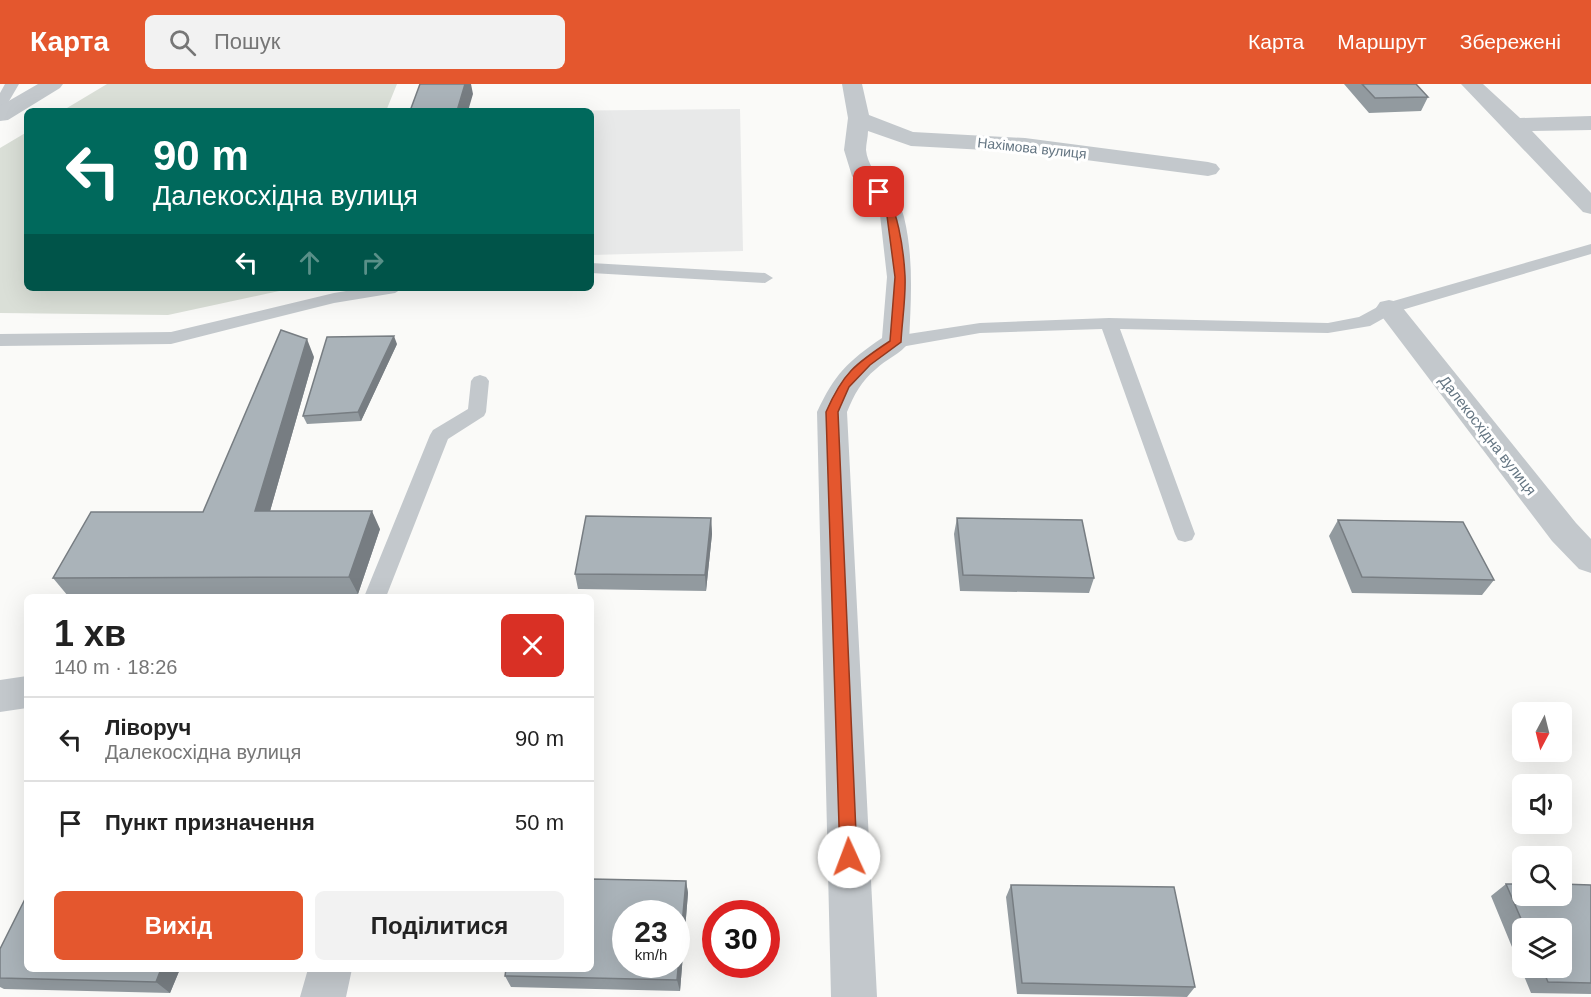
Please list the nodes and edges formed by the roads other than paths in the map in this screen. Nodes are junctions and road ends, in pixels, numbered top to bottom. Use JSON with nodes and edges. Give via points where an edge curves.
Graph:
{"nodes":[{"id":1,"x":12,"y":84,"type":"edge"},
{"id":2,"x":53,"y":84,"type":"edge"},
{"id":3,"x":852,"y":84,"type":"edge"},
{"id":4,"x":1471,"y":84,"type":"edge"},
{"id":5,"x":0,"y":105,"type":"edge"},
{"id":6,"x":0,"y":115,"type":"edge"},
{"id":7,"x":859,"y":118,"type":"junction"},
{"id":8,"x":1591,"y":123,"type":"edge"},
{"id":9,"x":1514,"y":125,"type":"junction"},
{"id":10,"x":1208,"y":169,"type":"dead end"},
{"id":11,"x":1591,"y":207,"type":"edge"},
{"id":12,"x":1591,"y":249,"type":"edge"},
{"id":13,"x":594,"y":268,"type":"edge"},
{"id":14,"x":765,"y":278,"type":"dead end"},
{"id":15,"x":377,"y":291,"type":"edge"},
{"id":16,"x":1389,"y":308,"type":"junction"},
{"id":17,"x":1109,"y":323,"type":"junction"},
{"id":18,"x":0,"y":340,"type":"edge"},
{"id":19,"x":895,"y":342,"type":"junction"},
{"id":20,"x":480,"y":381,"type":"dead end"},
{"id":21,"x":1185,"y":534,"type":"dead end"},
{"id":22,"x":1591,"y":560,"type":"edge"},
{"id":23,"x":376,"y":594,"type":"edge"},
{"id":24,"x":24,"y":692,"type":"edge"},
{"id":25,"x":0,"y":696,"type":"edge"},
{"id":26,"x":329,"y":972,"type":"edge"},
{"id":27,"x":323,"y":997,"type":"edge"},
{"id":28,"x":854,"y":997,"type":"edge"}],
"edges":[{"from":1,"to":5,"type":"lane"},
{"from":2,"to":6,"type":"street"},
{"from":3,"to":7,"type":"street"},
{"from":4,"to":9,"type":"street"},
{"from":7,"to":10,"type":"street","name":"Нахімова вулиця","via":[[911,138],[1025,145]]},
{"from":7,"to":19,"type":"street","via":[[855,150],[864,176],[879,192],[892,216],[900,277]]},
{"from":8,"to":9,"type":"street"},
{"from":9,"to":11,"type":"street"},
{"from":12,"to":16,"type":"lane"},
{"from":13,"to":14,"type":"lane"},
{"from":15,"to":18,"type":"lane","via":[[171,338]]},
{"from":16,"to":17,"type":"lane","via":[[1364,322],[1328,328]]},
{"from":16,"to":22,"type":"street","name":"Далекосхідна вулиця","via":[[1564,532]]},
{"from":17,"to":19,"type":"lane","via":[[980,328]]},
{"from":17,"to":21,"type":"lane"},
{"from":19,"to":28,"type":"street","via":[[866,362],[844,385],[832,412]]},
{"from":20,"to":23,"type":"lane","via":[[477,412],[440,435]]},
{"from":24,"to":25,"type":"street"},
{"from":26,"to":27,"type":"street"}]}
